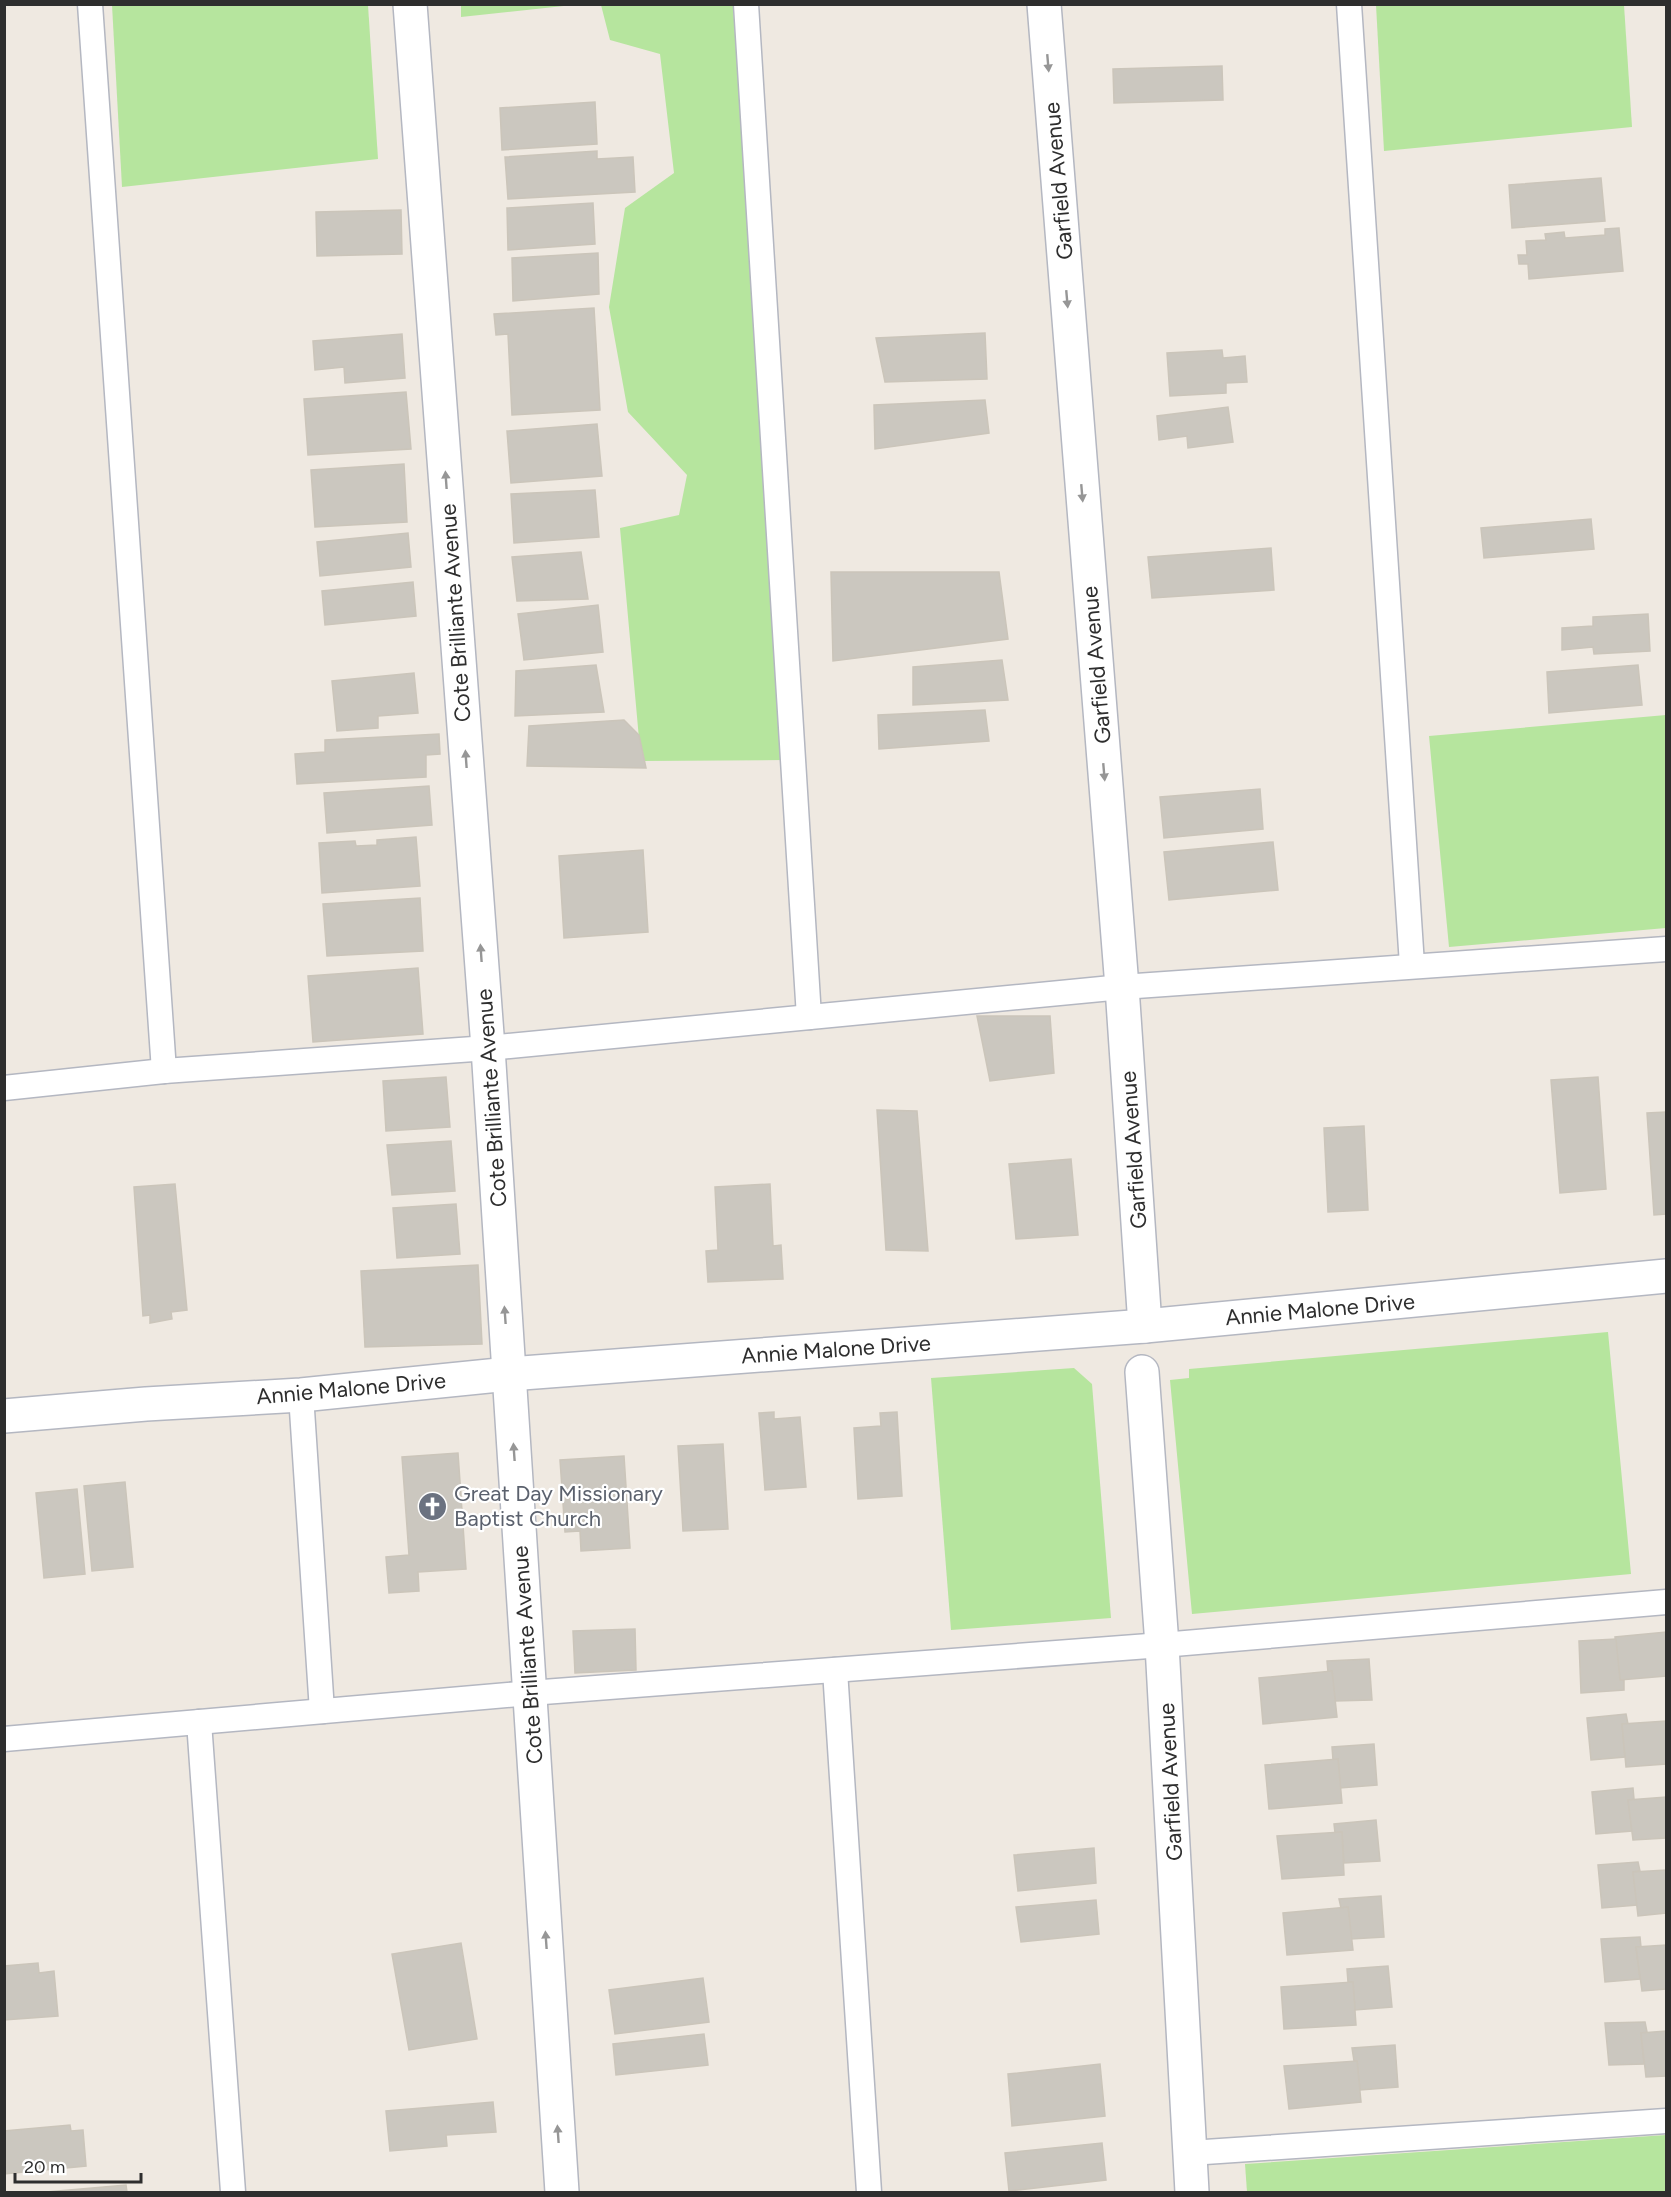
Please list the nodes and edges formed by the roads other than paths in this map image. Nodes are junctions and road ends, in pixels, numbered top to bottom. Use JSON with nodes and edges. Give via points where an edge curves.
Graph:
{"nodes":[{"id":1,"x":90,"y":4,"type":"edge"},
{"id":2,"x":410,"y":4,"type":"edge"},
{"id":3,"x":746,"y":4,"type":"edge"},
{"id":4,"x":1044,"y":4,"type":"edge"},
{"id":5,"x":1349,"y":4,"type":"edge"},
{"id":6,"x":1666,"y":949,"type":"edge"},
{"id":7,"x":1412,"y":965,"type":"junction"},
{"id":8,"x":1122,"y":987,"type":"junction"},
{"id":9,"x":809,"y":1017,"type":"junction"},
{"id":10,"x":488,"y":1048,"type":"junction"},
{"id":11,"x":164,"y":1071,"type":"junction"},
{"id":12,"x":4,"y":1088,"type":"edge"},
{"id":13,"x":1666,"y":1276,"type":"edge"},
{"id":14,"x":1145,"y":1326,"type":"junction"},
{"id":15,"x":1142,"y":1372,"type":"dead end"},
{"id":16,"x":509,"y":1374,"type":"junction"},
{"id":17,"x":301,"y":1395,"type":"junction"},
{"id":18,"x":4,"y":1416,"type":"edge"},
{"id":19,"x":1666,"y":1602,"type":"edge"},
{"id":20,"x":1162,"y":1645,"type":"junction"},
{"id":21,"x":835,"y":1670,"type":"junction"},
{"id":22,"x":530,"y":1693,"type":"junction"},
{"id":23,"x":322,"y":1711,"type":"junction"},
{"id":24,"x":199,"y":1722,"type":"junction"},
{"id":25,"x":4,"y":1739,"type":"edge"},
{"id":26,"x":1666,"y":2121,"type":"edge"},
{"id":27,"x":1190,"y":2153,"type":"junction"},
{"id":28,"x":233,"y":2193,"type":"edge"},
{"id":29,"x":562,"y":2193,"type":"edge"},
{"id":30,"x":869,"y":2193,"type":"edge"},
{"id":31,"x":1192,"y":2193,"type":"edge"}],
"edges":[{"from":1,"to":11,"type":"lane"},
{"from":10,"to":2,"type":"street","name":"Cote Brilliante Avenue","one_way":true},
{"from":3,"to":9,"type":"lane"},
{"from":4,"to":8,"type":"street","name":"Garfield Avenue","one_way":true},
{"from":5,"to":7,"type":"lane"},
{"from":6,"to":7,"type":"lane"},
{"from":7,"to":8,"type":"lane"},
{"from":8,"to":9,"type":"lane"},
{"from":8,"to":14,"type":"street","name":"Garfield Avenue"},
{"from":9,"to":10,"type":"lane"},
{"from":10,"to":11,"type":"lane"},
{"from":16,"to":10,"type":"street","name":"Cote Brilliante Avenue","one_way":true},
{"from":11,"to":12,"type":"lane"},
{"from":13,"to":14,"type":"street","name":"Annie Malone Drive"},
{"from":14,"to":16,"type":"street","name":"Annie Malone Drive"},
{"from":15,"to":20,"type":"street","name":"Garfield Avenue"},
{"from":16,"to":17,"type":"street","name":"Annie Malone Drive"},
{"from":22,"to":16,"type":"street","name":"Cote Brilliante Avenue","one_way":true},
{"from":17,"to":18,"type":"street","name":"Annie Malone Drive"},
{"from":17,"to":23,"type":"lane"},
{"from":19,"to":20,"type":"lane"},
{"from":20,"to":21,"type":"lane"},
{"from":20,"to":27,"type":"street","name":"Garfield Avenue"},
{"from":21,"to":22,"type":"lane"},
{"from":21,"to":30,"type":"lane"},
{"from":22,"to":23,"type":"lane"},
{"from":29,"to":22,"type":"street","name":"Cote Brilliante Avenue","one_way":true},
{"from":23,"to":24,"type":"lane"},
{"from":24,"to":25,"type":"lane"},
{"from":24,"to":28,"type":"lane"},
{"from":26,"to":27,"type":"lane"},
{"from":27,"to":31,"type":"street","name":"Garfield Avenue"}]}
